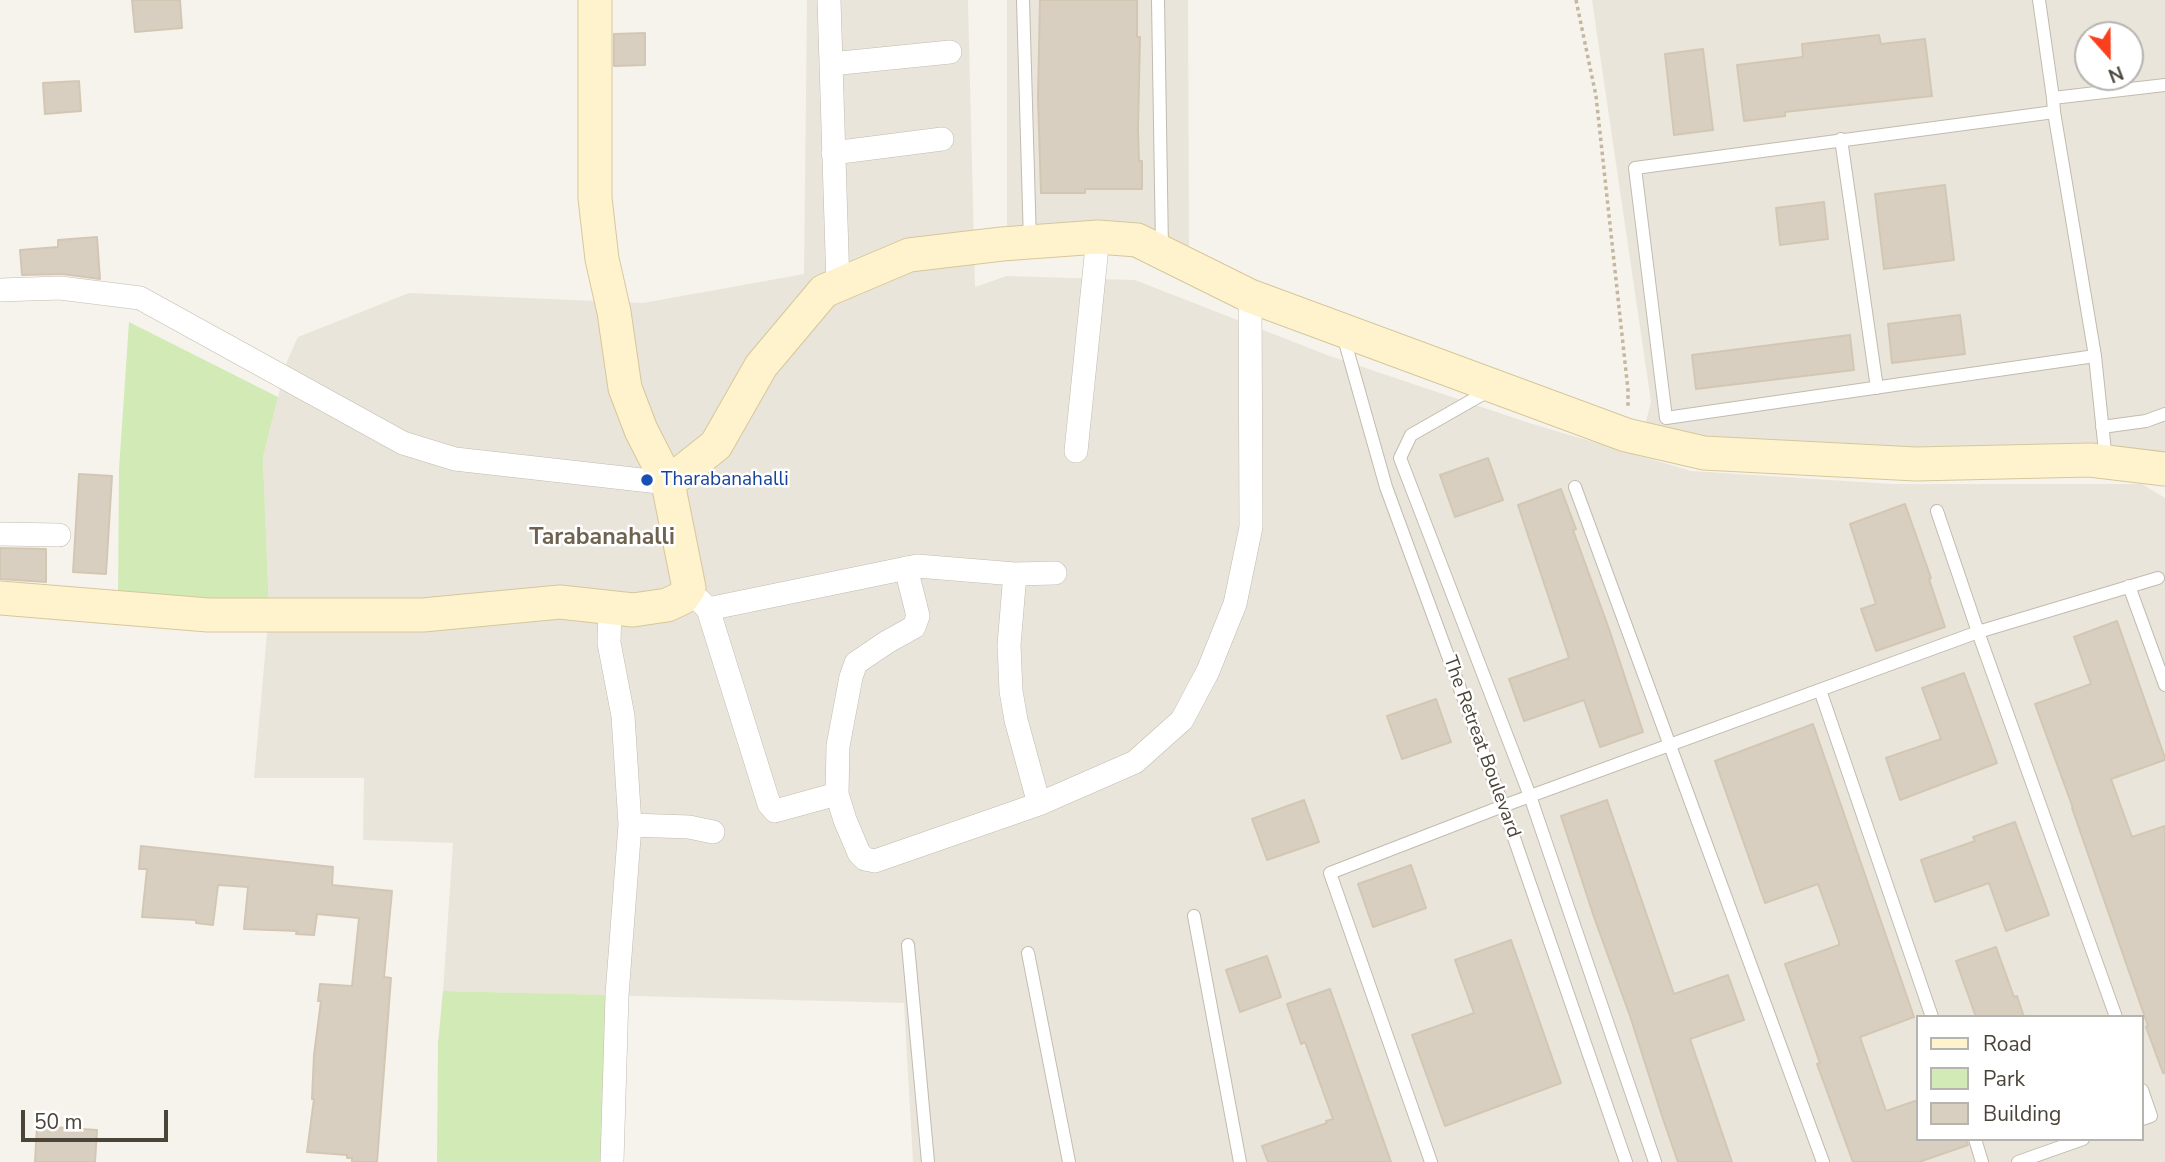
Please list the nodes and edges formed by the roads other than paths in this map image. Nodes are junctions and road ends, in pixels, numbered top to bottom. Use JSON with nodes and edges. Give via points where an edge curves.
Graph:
{"nodes":[{"id":1,"x":594,"y":0,"type":"edge"},
{"id":2,"x":829,"y":0,"type":"edge"},
{"id":3,"x":1023,"y":0,"type":"edge"},
{"id":4,"x":1158,"y":0,"type":"edge"},
{"id":5,"x":2039,"y":0,"type":"edge"},
{"id":6,"x":950,"y":52,"type":"dead end"},
{"id":7,"x":831,"y":64,"type":"junction"},
{"id":8,"x":2165,"y":85,"type":"edge"},
{"id":9,"x":2053,"y":98,"type":"junction"},
{"id":10,"x":2054,"y":112,"type":"junction"},
{"id":11,"x":942,"y":139,"type":"dead end"},
{"id":12,"x":1841,"y":139,"type":"junction"},
{"id":13,"x":833,"y":153,"type":"junction"},
{"id":14,"x":1098,"y":237,"type":"junction"},
{"id":15,"x":1030,"y":242,"type":"junction"},
{"id":16,"x":1161,"y":251,"type":"junction"},
{"id":17,"x":838,"y":285,"type":"junction"},
{"id":18,"x":0,"y":290,"type":"edge"},
{"id":19,"x":1250,"y":296,"type":"junction"},
{"id":20,"x":1341,"y":330,"type":"junction"},
{"id":21,"x":2095,"y":356,"type":"junction"},
{"id":22,"x":1496,"y":387,"type":"junction"},
{"id":23,"x":1877,"y":388,"type":"junction"},
{"id":24,"x":2165,"y":414,"type":"edge"},
{"id":25,"x":2102,"y":427,"type":"junction"},
{"id":26,"x":1076,"y":451,"type":"dead end"},
{"id":27,"x":2106,"y":462,"type":"junction"},
{"id":28,"x":2165,"y":469,"type":"edge"},
{"id":29,"x":668,"y":483,"type":"junction"},
{"id":30,"x":1575,"y":487,"type":"dead end"},
{"id":31,"x":1937,"y":511,"type":"dead end"},
{"id":32,"x":0,"y":534,"type":"edge"},
{"id":33,"x":59,"y":535,"type":"dead end"},
{"id":34,"x":906,"y":568,"type":"junction"},
{"id":35,"x":1055,"y":573,"type":"dead end"},
{"id":36,"x":1015,"y":574,"type":"junction"},
{"id":37,"x":2158,"y":578,"type":"dead end"},
{"id":38,"x":2129,"y":586,"type":"junction"},
{"id":39,"x":0,"y":598,"type":"edge"},
{"id":40,"x":698,"y":599,"type":"junction"},
{"id":41,"x":610,"y":607,"type":"junction"},
{"id":42,"x":1978,"y":632,"type":"junction"},
{"id":43,"x":2165,"y":685,"type":"edge"},
{"id":44,"x":1820,"y":690,"type":"junction"},
{"id":45,"x":1670,"y":745,"type":"junction"},
{"id":46,"x":837,"y":794,"type":"junction"},
{"id":47,"x":1530,"y":796,"type":"junction"},
{"id":48,"x":1039,"y":804,"type":"junction"},
{"id":49,"x":1503,"y":806,"type":"junction"},
{"id":50,"x":630,"y":825,"type":"junction"},
{"id":51,"x":713,"y":832,"type":"dead end"},
{"id":52,"x":1194,"y":916,"type":"dead end"},
{"id":53,"x":908,"y":945,"type":"dead end"},
{"id":54,"x":1028,"y":953,"type":"dead end"},
{"id":55,"x":1931,"y":1015,"type":"edge"},
{"id":56,"x":2115,"y":1015,"type":"edge"},
{"id":57,"x":2165,"y":1111,"type":"edge"},
{"id":58,"x":2147,"y":1117,"type":"edge"},
{"id":59,"x":1976,"y":1141,"type":"edge"},
{"id":60,"x":2077,"y":1141,"type":"edge"},
{"id":61,"x":612,"y":1162,"type":"edge"},
{"id":62,"x":928,"y":1162,"type":"edge"},
{"id":63,"x":1069,"y":1162,"type":"edge"},
{"id":64,"x":1240,"y":1162,"type":"edge"},
{"id":65,"x":1431,"y":1162,"type":"edge"},
{"id":66,"x":1626,"y":1162,"type":"edge"},
{"id":67,"x":1655,"y":1162,"type":"edge"},
{"id":68,"x":1823,"y":1162,"type":"edge"},
{"id":69,"x":1982,"y":1162,"type":"edge"},
{"id":70,"x":2018,"y":1162,"type":"edge"}],
"edges":[{"from":1,"to":29,"type":"street","via":[[595,198],[602,259],[625,388]]},
{"from":2,"to":7,"type":"street"},
{"from":3,"to":15,"type":"lane"},
{"from":4,"to":16,"type":"lane"},
{"from":5,"to":9,"type":"lane"},
{"from":6,"to":7,"type":"street"},
{"from":7,"to":13,"type":"street"},
{"from":8,"to":9,"type":"lane"},
{"from":9,"to":10,"type":"lane"},
{"from":10,"to":12,"type":"lane"},
{"from":10,"to":21,"type":"lane"},
{"from":11,"to":13,"type":"street"},
{"from":12,"to":23,"type":"lane"},
{"from":12,"to":23,"type":"lane","via":[[1634,168],[1666,418]]},
{"from":13,"to":17,"type":"street"},
{"from":14,"to":15,"type":"street"},
{"from":14,"to":16,"type":"street","via":[[1137,240]]},
{"from":14,"to":26,"type":"street"},
{"from":15,"to":17,"type":"street","via":[[909,255]]},
{"from":16,"to":19,"type":"street"},
{"from":17,"to":29,"type":"street","via":[[824,291],[761,366],[716,445]]},
{"from":18,"to":29,"type":"street","via":[[60,288],[140,298],[403,443],[455,459]]},
{"from":19,"to":20,"type":"street"},
{"from":19,"to":48,"type":"street","via":[[1251,527],[1235,604],[1212,660],[1182,720],[1135,762]]},
{"from":20,"to":22,"type":"street"},
{"from":20,"to":49,"type":"lane","name":"The Retreat Boulevard","via":[[1386,487]]},
{"from":21,"to":23,"type":"lane"},
{"from":21,"to":25,"type":"lane"},
{"from":22,"to":27,"type":"street","via":[[1626,435],[1704,453],[1916,464]]},
{"from":22,"to":47,"type":"lane","via":[[1411,436],[1399,458]]},
{"from":24,"to":25,"type":"lane"},
{"from":25,"to":27,"type":"lane"},
{"from":27,"to":28,"type":"street"},
{"from":29,"to":40,"type":"street"},
{"from":30,"to":45,"type":"lane"},
{"from":31,"to":42,"type":"lane"},
{"from":32,"to":33,"type":"street"},
{"from":34,"to":36,"type":"street"},
{"from":34,"to":40,"type":"street"},
{"from":34,"to":46,"type":"street","via":[[918,616],[914,627],[856,663],[838,746]]},
{"from":35,"to":36,"type":"street"},
{"from":36,"to":48,"type":"street","via":[[1009,645],[1011,691]]},
{"from":37,"to":38,"type":"lane"},
{"from":38,"to":42,"type":"lane"},
{"from":38,"to":43,"type":"lane"},
{"from":39,"to":41,"type":"street","via":[[208,615],[423,615],[560,602]]},
{"from":40,"to":41,"type":"street","via":[[682,598],[633,610]]},
{"from":40,"to":46,"type":"street","via":[[769,804],[775,811]]},
{"from":41,"to":50,"type":"street","via":[[609,643],[623,716]]},
{"from":42,"to":44,"type":"lane"},
{"from":42,"to":56,"type":"lane"},
{"from":44,"to":45,"type":"lane"},
{"from":44,"to":55,"type":"lane"},
{"from":45,"to":47,"type":"lane"},
{"from":45,"to":68,"type":"lane"},
{"from":46,"to":48,"type":"street","via":[[854,844],[865,859],[875,861]]},
{"from":47,"to":49,"type":"lane"},
{"from":47,"to":67,"type":"lane"},
{"from":49,"to":65,"type":"lane","via":[[1330,873]]},
{"from":49,"to":66,"type":"lane","name":"The Retreat Boulevard"},
{"from":50,"to":51,"type":"street"},
{"from":50,"to":61,"type":"street","via":[[617,995]]},
{"from":52,"to":64,"type":"lane"},
{"from":53,"to":62,"type":"lane"},
{"from":54,"to":63,"type":"lane"},
{"from":57,"to":58,"type":"lane"},
{"from":59,"to":69,"type":"lane"},
{"from":60,"to":70,"type":"lane"}]}
